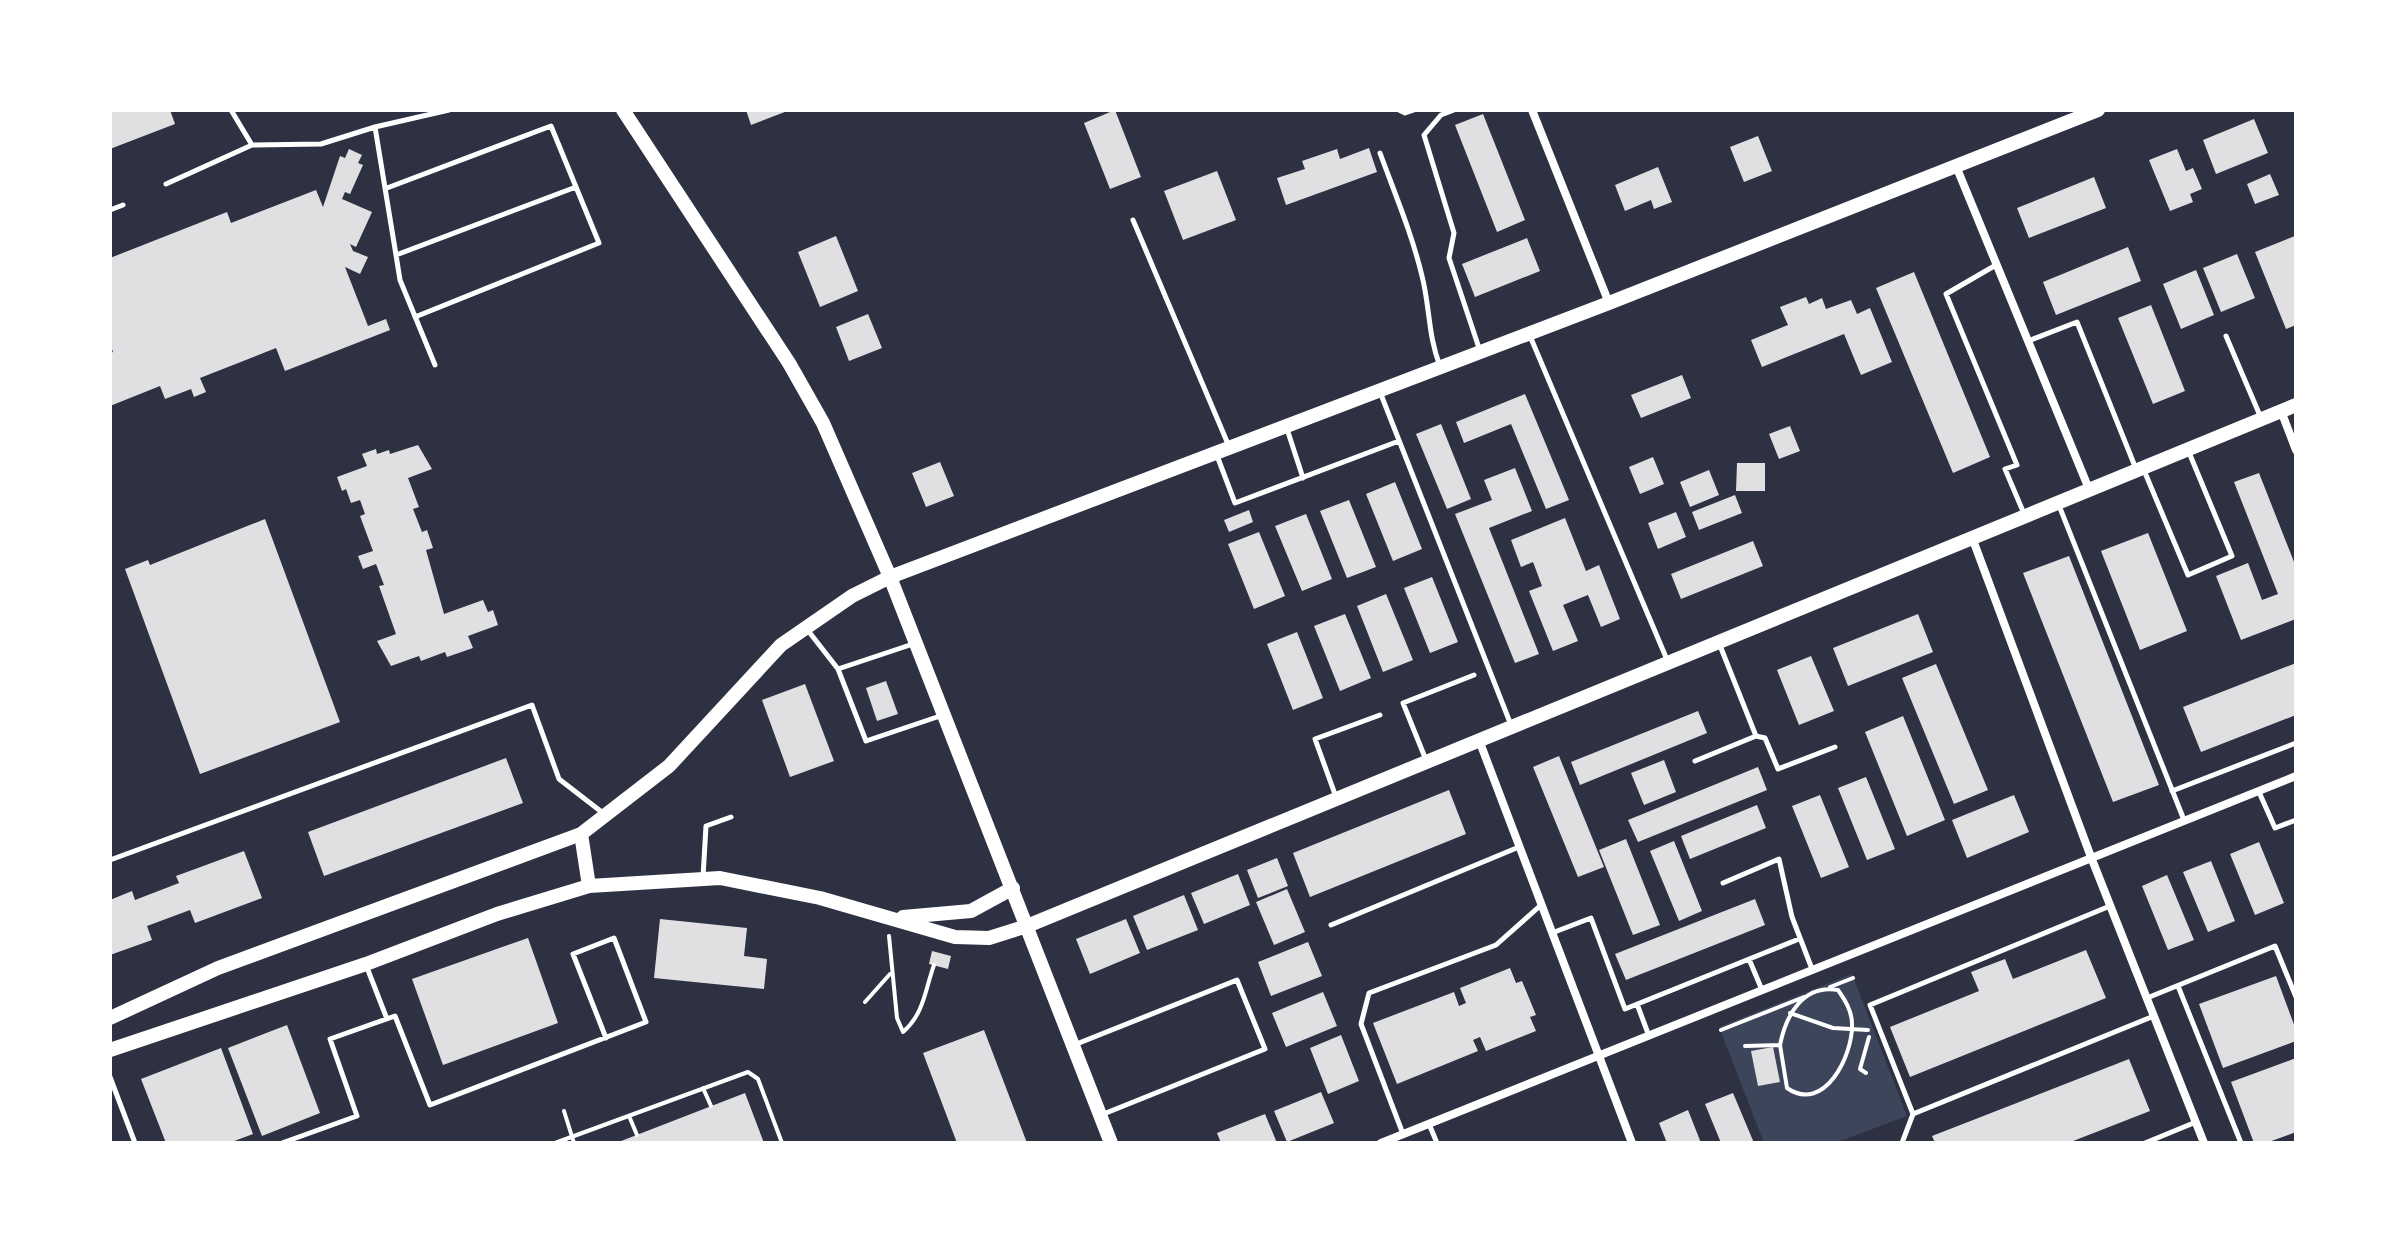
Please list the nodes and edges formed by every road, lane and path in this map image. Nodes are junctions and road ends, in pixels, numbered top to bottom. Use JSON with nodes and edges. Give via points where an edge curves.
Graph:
{"nodes":[{"id":1,"x":231,"y":110,"type":"edge"},
{"id":2,"x":449,"y":110,"type":"edge"},
{"id":3,"x":623,"y":110,"type":"edge"},
{"id":4,"x":1399,"y":110,"type":"edge"},
{"id":5,"x":1414,"y":110,"type":"edge"},
{"id":6,"x":1454,"y":110,"type":"edge"},
{"id":7,"x":1532,"y":110,"type":"edge"},
{"id":8,"x":2098,"y":110,"type":"edge"},
{"id":9,"x":375,"y":127,"type":"junction"},
{"id":10,"x":252,"y":145,"type":"junction"},
{"id":11,"x":1380,"y":153,"type":"dead end"},
{"id":12,"x":1956,"y":166,"type":"junction"},
{"id":13,"x":166,"y":184,"type":"dead end"},
{"id":14,"x":576,"y":187,"type":"junction"},
{"id":15,"x":387,"y":188,"type":"junction"},
{"id":16,"x":123,"y":205,"type":"dead end"},
{"id":17,"x":110,"y":210,"type":"edge"},
{"id":18,"x":1133,"y":220,"type":"dead end"},
{"id":19,"x":396,"y":255,"type":"junction"},
{"id":20,"x":1997,"y":264,"type":"junction"},
{"id":21,"x":1609,"y":303,"type":"junction"},
{"id":22,"x":415,"y":317,"type":"junction"},
{"id":23,"x":1529,"y":333,"type":"junction"},
{"id":24,"x":2226,"y":336,"type":"dead end"},
{"id":25,"x":2028,"y":341,"type":"junction"},
{"id":26,"x":1480,"y":352,"type":"junction"},
{"id":27,"x":435,"y":365,"type":"dead end"},
{"id":28,"x":1440,"y":367,"type":"junction"},
{"id":29,"x":1379,"y":391,"type":"junction"},
{"id":30,"x":2296,"y":405,"type":"edge"},
{"id":31,"x":2281,"y":411,"type":"junction"},
{"id":32,"x":2261,"y":419,"type":"junction"},
{"id":33,"x":1286,"y":426,"type":"junction"},
{"id":34,"x":1399,"y":441,"type":"junction"},
{"id":35,"x":2187,"y":449,"type":"junction"},
{"id":36,"x":1222,"y":450,"type":"junction"},
{"id":37,"x":2296,"y":450,"type":"edge"},
{"id":38,"x":2140,"y":468,"type":"junction"},
{"id":39,"x":1303,"y":478,"type":"junction"},
{"id":40,"x":2089,"y":489,"type":"junction"},
{"id":41,"x":2058,"y":503,"type":"junction"},
{"id":42,"x":2025,"y":517,"type":"junction"},
{"id":43,"x":1973,"y":540,"type":"junction"},
{"id":44,"x":890,"y":577,"type":"junction"},
{"id":45,"x":806,"y":628,"type":"junction"},
{"id":46,"x":1719,"y":642,"type":"junction"},
{"id":47,"x":916,"y":643,"type":"junction"},
{"id":48,"x":1668,"y":663,"type":"junction"},
{"id":49,"x":838,"y":669,"type":"junction"},
{"id":50,"x":1474,"y":675,"type":"dead end"},
{"id":51,"x":944,"y":715,"type":"junction"},
{"id":52,"x":1380,"y":715,"type":"dead end"},
{"id":53,"x":1511,"y":726,"type":"junction"},
{"id":54,"x":1756,"y":736,"type":"junction"},
{"id":55,"x":1479,"y":739,"type":"junction"},
{"id":56,"x":2296,"y":743,"type":"edge"},
{"id":57,"x":1835,"y":747,"type":"dead end"},
{"id":58,"x":1426,"y":761,"type":"junction"},
{"id":59,"x":1695,"y":761,"type":"dead end"},
{"id":60,"x":2296,"y":776,"type":"edge"},
{"id":61,"x":2172,"y":791,"type":"junction"},
{"id":62,"x":2259,"y":791,"type":"junction"},
{"id":63,"x":1337,"y":798,"type":"junction"},
{"id":64,"x":607,"y":817,"type":"junction"},
{"id":65,"x":731,"y":817,"type":"dead end"},
{"id":66,"x":2184,"y":820,"type":"junction"},
{"id":67,"x":2296,"y":820,"type":"edge"},
{"id":68,"x":581,"y":834,"type":"junction"},
{"id":69,"x":1519,"y":847,"type":"junction"},
{"id":70,"x":2091,"y":857,"type":"junction"},
{"id":71,"x":110,"y":860,"type":"edge"},
{"id":72,"x":703,"y":878,"type":"junction"},
{"id":73,"x":1723,"y":883,"type":"dead end"},
{"id":74,"x":589,"y":886,"type":"junction"},
{"id":75,"x":1013,"y":888,"type":"junction"},
{"id":76,"x":1541,"y":905,"type":"junction"},
{"id":77,"x":2110,"y":906,"type":"junction"},
{"id":78,"x":894,"y":917,"type":"junction"},
{"id":79,"x":1331,"y":925,"type":"dead end"},
{"id":80,"x":1027,"y":926,"type":"junction"},
{"id":81,"x":1552,"y":933,"type":"junction"},
{"id":82,"x":889,"y":936,"type":"dead end"},
{"id":83,"x":1799,"y":939,"type":"junction"},
{"id":84,"x":1749,"y":959,"type":"junction"},
{"id":85,"x":366,"y":964,"type":"junction"},
{"id":86,"x":934,"y":965,"type":"dead end"},
{"id":87,"x":1812,"y":969,"type":"junction"},
{"id":88,"x":891,"y":973,"type":"junction"},
{"id":89,"x":1853,"y":978,"type":"dead end"},
{"id":90,"x":2178,"y":986,"type":"junction"},
{"id":91,"x":1828,"y":988,"type":"junction"},
{"id":92,"x":1762,"y":990,"type":"junction"},
{"id":93,"x":1808,"y":995,"type":"junction"},
{"id":94,"x":2296,"y":997,"type":"edge"},
{"id":95,"x":2147,"y":998,"type":"junction"},
{"id":96,"x":865,"y":1002,"type":"dead end"},
{"id":97,"x":1637,"y":1004,"type":"junction"},
{"id":98,"x":1790,"y":1013,"type":"junction"},
{"id":99,"x":2154,"y":1016,"type":"junction"},
{"id":100,"x":110,"y":1018,"type":"edge"},
{"id":101,"x":387,"y":1019,"type":"junction"},
{"id":102,"x":1721,"y":1030,"type":"dead end"},
{"id":103,"x":1851,"y":1032,"type":"junction"},
{"id":104,"x":1649,"y":1036,"type":"junction"},
{"id":105,"x":606,"y":1038,"type":"junction"},
{"id":106,"x":1780,"y":1045,"type":"junction"},
{"id":107,"x":1073,"y":1046,"type":"junction"},
{"id":108,"x":1745,"y":1046,"type":"dead end"},
{"id":109,"x":110,"y":1050,"type":"edge"},
{"id":110,"x":1599,"y":1055,"type":"junction"},
{"id":111,"x":1866,"y":1073,"type":"dead end"},
{"id":112,"x":110,"y":1077,"type":"edge"},
{"id":113,"x":703,"y":1088,"type":"junction"},
{"id":114,"x":711,"y":1106,"type":"dead end"},
{"id":115,"x":564,"y":1111,"type":"dead end"},
{"id":116,"x":1913,"y":1114,"type":"junction"},
{"id":117,"x":1100,"y":1115,"type":"junction"},
{"id":118,"x":629,"y":1116,"type":"junction"},
{"id":119,"x":2196,"y":1122,"type":"junction"},
{"id":120,"x":1429,"y":1123,"type":"junction"},
{"id":121,"x":1403,"y":1134,"type":"junction"},
{"id":122,"x":637,"y":1135,"type":"dead end"},
{"id":123,"x":572,"y":1137,"type":"junction"},
{"id":124,"x":135,"y":1143,"type":"edge"},
{"id":125,"x":282,"y":1143,"type":"edge"},
{"id":126,"x":555,"y":1143,"type":"edge"},
{"id":127,"x":574,"y":1143,"type":"edge"},
{"id":128,"x":782,"y":1143,"type":"edge"},
{"id":129,"x":1111,"y":1143,"type":"edge"},
{"id":130,"x":1381,"y":1143,"type":"edge"},
{"id":131,"x":1437,"y":1143,"type":"edge"},
{"id":132,"x":1632,"y":1143,"type":"edge"},
{"id":133,"x":1902,"y":1143,"type":"edge"},
{"id":134,"x":2145,"y":1143,"type":"edge"},
{"id":135,"x":2204,"y":1143,"type":"edge"},
{"id":136,"x":2241,"y":1143,"type":"edge"}],
"edges":[{"from":1,"to":10,"type":"lane"},
{"from":2,"to":9,"type":"lane"},
{"from":3,"to":44,"type":"main road","via":[[809,395]]},
{"from":4,"to":5,"type":"lane"},
{"from":6,"to":26,"type":"lane","via":[[1441,115],[1424,135],[1454,233],[1449,258]]},
{"from":7,"to":21,"type":"street"},
{"from":8,"to":12,"type":"main road"},
{"from":9,"to":10,"type":"lane","via":[[321,144]]},
{"from":9,"to":15,"type":"lane"},
{"from":10,"to":13,"type":"lane"},
{"from":11,"to":28,"type":"lane","via":[[1412,237],[1430,340]]},
{"from":12,"to":20,"type":"street"},
{"from":12,"to":21,"type":"main road"},
{"from":14,"to":15,"type":"lane","via":[[551,126]]},
{"from":14,"to":19,"type":"lane"},
{"from":14,"to":22,"type":"lane","via":[[599,243]]},
{"from":15,"to":19,"type":"lane"},
{"from":16,"to":17,"type":"lane"},
{"from":18,"to":36,"type":"lane"},
{"from":19,"to":22,"type":"lane"},
{"from":20,"to":25,"type":"street"},
{"from":20,"to":42,"type":"lane","via":[[1946,294],[2017,465],[2005,469]]},
{"from":21,"to":23,"type":"main road"},
{"from":22,"to":27,"type":"lane"},
{"from":23,"to":26,"type":"main road"},
{"from":23,"to":48,"type":"lane"},
{"from":24,"to":32,"type":"lane"},
{"from":25,"to":38,"type":"lane","via":[[2077,322]]},
{"from":25,"to":40,"type":"street"},
{"from":26,"to":28,"type":"main road"},
{"from":28,"to":29,"type":"main road"},
{"from":29,"to":33,"type":"main road"},
{"from":29,"to":34,"type":"lane"},
{"from":30,"to":31,"type":"main road"},
{"from":31,"to":32,"type":"main road"},
{"from":31,"to":37,"type":"street"},
{"from":32,"to":35,"type":"main road"},
{"from":33,"to":36,"type":"main road"},
{"from":33,"to":39,"type":"lane"},
{"from":34,"to":39,"type":"lane"},
{"from":34,"to":53,"type":"lane"},
{"from":35,"to":38,"type":"main road"},
{"from":35,"to":38,"type":"lane","via":[[2232,556],[2188,575]]},
{"from":36,"to":39,"type":"lane","via":[[1235,503]]},
{"from":36,"to":44,"type":"main road"},
{"from":38,"to":40,"type":"main road"},
{"from":40,"to":41,"type":"main road"},
{"from":41,"to":42,"type":"main road"},
{"from":41,"to":61,"type":"lane"},
{"from":42,"to":43,"type":"main road"},
{"from":43,"to":46,"type":"main road"},
{"from":43,"to":70,"type":"street"},
{"from":44,"to":45,"type":"main road"},
{"from":44,"to":47,"type":"main road"},
{"from":45,"to":49,"type":"lane"},
{"from":45,"to":64,"type":"main road","via":[[753,673],[669,766]]},
{"from":46,"to":48,"type":"main road"},
{"from":46,"to":54,"type":"lane"},
{"from":47,"to":49,"type":"lane"},
{"from":47,"to":51,"type":"main road"},
{"from":48,"to":53,"type":"main road"},
{"from":49,"to":51,"type":"lane","via":[[866,741]]},
{"from":50,"to":58,"type":"lane","via":[[1403,703]]},
{"from":51,"to":75,"type":"main road"},
{"from":52,"to":63,"type":"lane","via":[[1315,739]]},
{"from":53,"to":55,"type":"main road"},
{"from":54,"to":57,"type":"lane","via":[[1765,738],[1778,769]]},
{"from":54,"to":59,"type":"lane"},
{"from":55,"to":58,"type":"main road"},
{"from":55,"to":69,"type":"street"},
{"from":56,"to":61,"type":"lane"},
{"from":58,"to":63,"type":"main road"},
{"from":60,"to":62,"type":"street"},
{"from":61,"to":66,"type":"lane"},
{"from":62,"to":66,"type":"street"},
{"from":62,"to":67,"type":"lane","via":[[2275,828]]},
{"from":63,"to":80,"type":"main road"},
{"from":64,"to":68,"type":"main road"},
{"from":64,"to":71,"type":"lane","via":[[559,779],[532,705]]},
{"from":65,"to":72,"type":"lane","via":[[706,826]]},
{"from":66,"to":70,"type":"street"},
{"from":68,"to":74,"type":"main road"},
{"from":68,"to":100,"type":"main road","via":[[218,968]]},
{"from":69,"to":76,"type":"street"},
{"from":69,"to":79,"type":"lane"},
{"from":70,"to":77,"type":"street"},
{"from":70,"to":87,"type":"street"},
{"from":72,"to":74,"type":"main road"},
{"from":72,"to":78,"type":"main road","via":[[800,893]]},
{"from":73,"to":83,"type":"lane","via":[[1779,859]]},
{"from":74,"to":85,"type":"main road"},
{"from":75,"to":78,"type":"main road","via":[[971,911]]},
{"from":75,"to":80,"type":"main road"},
{"from":76,"to":81,"type":"street"},
{"from":76,"to":121,"type":"lane","via":[[1496,945],[1369,993],[1361,1024]]},
{"from":77,"to":95,"type":"street"},
{"from":77,"to":116,"type":"lane","via":[[1870,1005]]},
{"from":78,"to":80,"type":"main road","via":[[955,937],[989,938]]},
{"from":80,"to":107,"type":"main road"},
{"from":81,"to":97,"type":"lane","via":[[1591,918],[1625,1009]]},
{"from":81,"to":110,"type":"street"},
{"from":82,"to":88,"type":"path"},
{"from":83,"to":84,"type":"lane"},
{"from":83,"to":87,"type":"lane"},
{"from":84,"to":92,"type":"lane"},
{"from":84,"to":97,"type":"lane"},
{"from":85,"to":101,"type":"lane"},
{"from":85,"to":109,"type":"main road"},
{"from":86,"to":88,"type":"path","via":[[924,1003],[903,1032]]},
{"from":87,"to":92,"type":"street"},
{"from":88,"to":96,"type":"path"},
{"from":89,"to":91,"type":"path"},
{"from":90,"to":94,"type":"lane","via":[[2275,946]]},
{"from":90,"to":95,"type":"lane"},
{"from":90,"to":136,"type":"lane"},
{"from":91,"to":93,"type":"path"},
{"from":91,"to":103,"type":"path","via":[[1838,990],[1847,1004]]},
{"from":92,"to":104,"type":"street"},
{"from":93,"to":98,"type":"path"},
{"from":93,"to":102,"type":"path"},
{"from":95,"to":99,"type":"street"},
{"from":97,"to":104,"type":"lane"},
{"from":98,"to":103,"type":"path"},
{"from":98,"to":106,"type":"path"},
{"from":99,"to":116,"type":"lane"},
{"from":99,"to":119,"type":"street"},
{"from":101,"to":105,"type":"lane","via":[[395,1016],[430,1105]]},
{"from":101,"to":125,"type":"lane","via":[[330,1039],[357,1116]]},
{"from":103,"to":106,"type":"path","via":[[1837,1075],[1815,1093],[1800,1095],[1787,1088]]},
{"from":103,"to":111,"type":"path","via":[[1869,1030],[1860,1069]]},
{"from":104,"to":110,"type":"street"},
{"from":105,"to":105,"type":"lane","via":[[646,1022],[614,938],[573,954]]},
{"from":106,"to":108,"type":"path"},
{"from":107,"to":117,"type":"main road"},
{"from":107,"to":117,"type":"lane","via":[[1237,980],[1265,1049]]},
{"from":110,"to":120,"type":"street"},
{"from":110,"to":132,"type":"street"},
{"from":112,"to":124,"type":"lane"},
{"from":113,"to":114,"type":"path"},
{"from":113,"to":118,"type":"path"},
{"from":113,"to":128,"type":"path","via":[[748,1072],[758,1079]]},
{"from":115,"to":123,"type":"path"},
{"from":116,"to":133,"type":"lane"},
{"from":117,"to":129,"type":"main road"},
{"from":118,"to":122,"type":"path"},
{"from":118,"to":123,"type":"path"},
{"from":119,"to":134,"type":"lane"},
{"from":119,"to":135,"type":"street"},
{"from":120,"to":121,"type":"street"},
{"from":120,"to":131,"type":"lane"},
{"from":121,"to":130,"type":"street"},
{"from":123,"to":126,"type":"path"},
{"from":123,"to":127,"type":"path"}]}
